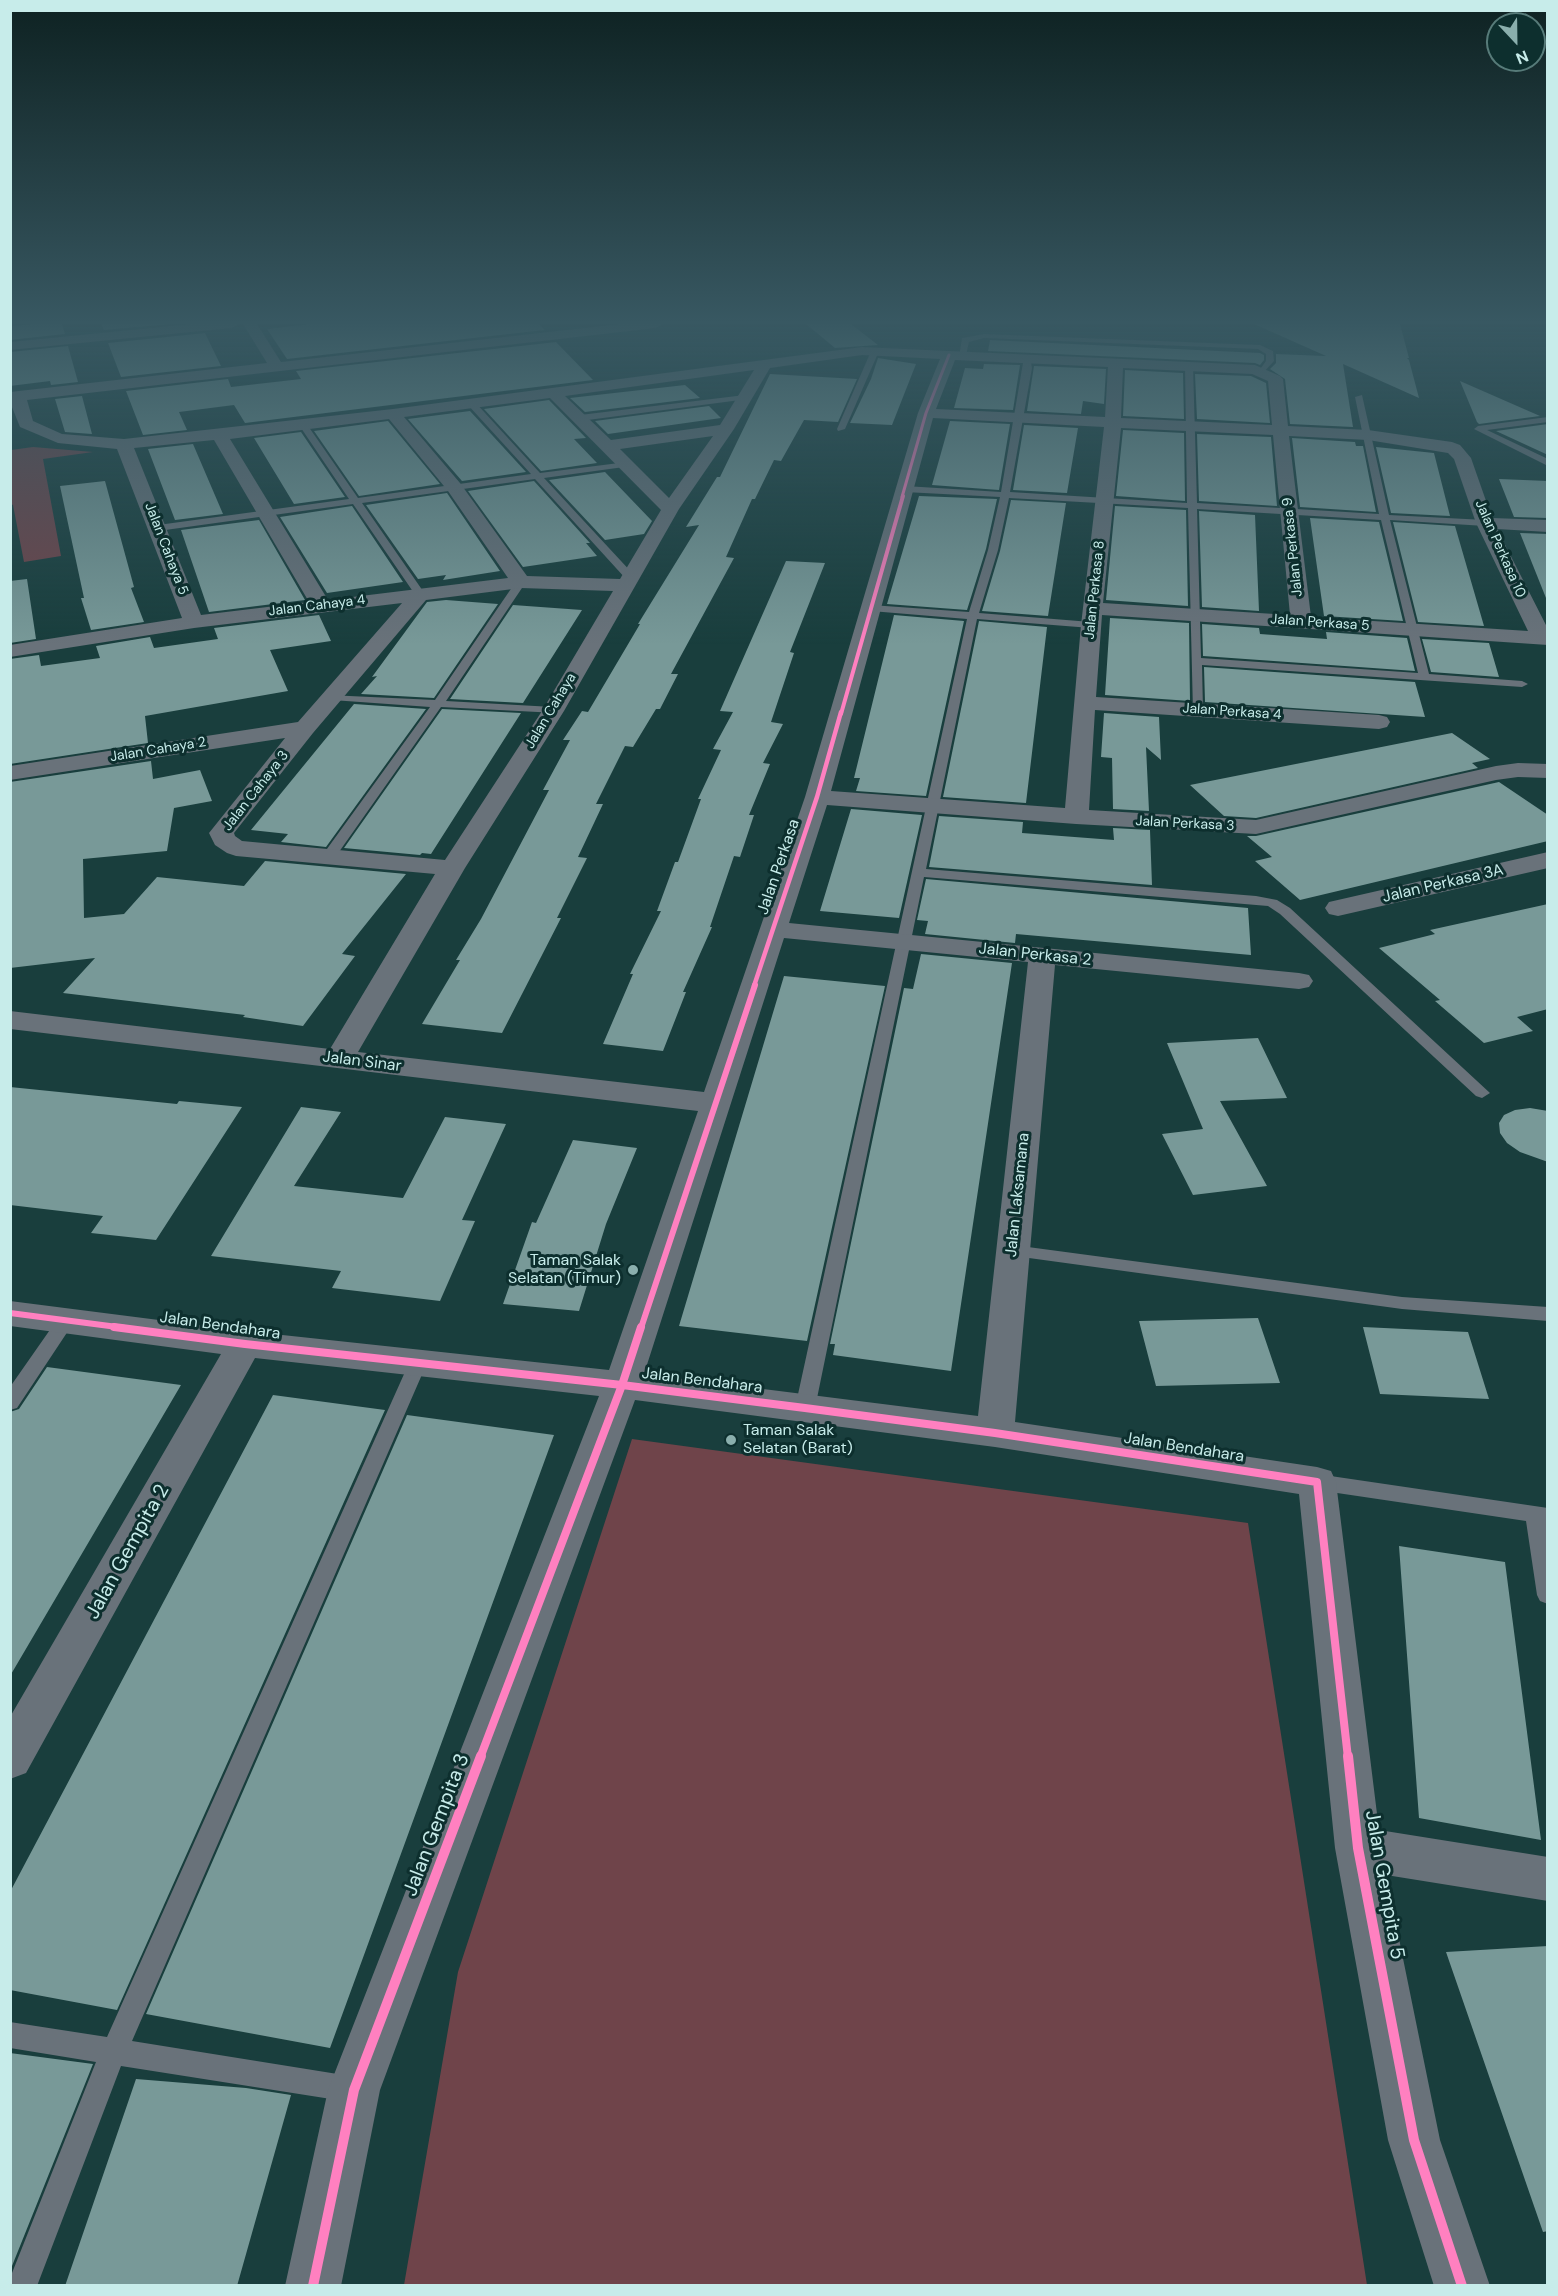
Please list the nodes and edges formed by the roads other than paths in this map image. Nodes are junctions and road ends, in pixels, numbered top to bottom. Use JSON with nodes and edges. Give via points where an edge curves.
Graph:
{"nodes":[{"id":1,"x":44,"y":431,"type":"edge"},
{"id":2,"x":248,"y":431,"type":"edge"},
{"id":3,"x":308,"y":431,"type":"edge"},
{"id":4,"x":407,"y":431,"type":"edge"},
{"id":5,"x":497,"y":431,"type":"edge"},
{"id":6,"x":593,"y":431,"type":"edge"},
{"id":7,"x":711,"y":431,"type":"edge"},
{"id":8,"x":724,"y":431,"type":"edge"},
{"id":9,"x":921,"y":431,"type":"edge"},
{"id":10,"x":1017,"y":431,"type":"edge"},
{"id":11,"x":1112,"y":431,"type":"edge"},
{"id":12,"x":1191,"y":431,"type":"edge"},
{"id":13,"x":1266,"y":431,"type":"edge"},
{"id":14,"x":1367,"y":431,"type":"edge"},
{"id":15,"x":1482,"y":431,"type":"edge"},
{"id":16,"x":1281,"y":432,"type":"junction"},
{"id":17,"x":219,"y":435,"type":"junction"},
{"id":18,"x":1368,"y":435,"type":"junction"},
{"id":19,"x":124,"y":444,"type":"junction"},
{"id":20,"x":607,"y":446,"type":"junction"},
{"id":21,"x":1548,"y":463,"type":"edge"},
{"id":22,"x":624,"y":464,"type":"junction"},
{"id":23,"x":538,"y":476,"type":"junction"},
{"id":24,"x":454,"y":487,"type":"junction"},
{"id":25,"x":904,"y":489,"type":"junction"},
{"id":26,"x":1005,"y":494,"type":"junction"},
{"id":27,"x":356,"y":501,"type":"junction"},
{"id":28,"x":1105,"y":501,"type":"junction"},
{"id":29,"x":1192,"y":506,"type":"junction"},
{"id":30,"x":670,"y":509,"type":"junction"},
{"id":31,"x":1290,"y":511,"type":"junction"},
{"id":32,"x":265,"y":514,"type":"junction"},
{"id":33,"x":1385,"y":518,"type":"junction"},
{"id":34,"x":1485,"y":523,"type":"junction"},
{"id":35,"x":1548,"y":526,"type":"edge"},
{"id":36,"x":158,"y":528,"type":"junction"},
{"id":37,"x":628,"y":581,"type":"junction"},
{"id":38,"x":521,"y":582,"type":"junction"},
{"id":39,"x":420,"y":594,"type":"junction"},
{"id":40,"x":321,"y":605,"type":"junction"},
{"id":41,"x":871,"y":608,"type":"junction"},
{"id":42,"x":973,"y":615,"type":"junction"},
{"id":43,"x":1194,"y":615,"type":"junction"},
{"id":44,"x":1092,"y":617,"type":"junction"},
{"id":45,"x":194,"y":622,"type":"junction"},
{"id":46,"x":1301,"y":622,"type":"junction"},
{"id":47,"x":1412,"y":630,"type":"junction"},
{"id":48,"x":1545,"y":639,"type":"edge"},
{"id":49,"x":10,"y":651,"type":"edge"},
{"id":50,"x":1196,"y":661,"type":"junction"},
{"id":51,"x":1424,"y":675,"type":"junction"},
{"id":52,"x":1522,"y":684,"type":"dead end"},
{"id":53,"x":332,"y":697,"type":"junction"},
{"id":54,"x":439,"y":703,"type":"junction"},
{"id":55,"x":1084,"y":703,"type":"junction"},
{"id":56,"x":1197,"y":710,"type":"junction"},
{"id":57,"x":553,"y":711,"type":"junction"},
{"id":58,"x":1378,"y":722,"type":"dead end"},
{"id":59,"x":305,"y":728,"type":"junction"},
{"id":60,"x":1548,"y":771,"type":"edge"},
{"id":61,"x":10,"y":773,"type":"edge"},
{"id":62,"x":817,"y":797,"type":"junction"},
{"id":63,"x":932,"y":806,"type":"junction"},
{"id":64,"x":1076,"y":817,"type":"junction"},
{"id":65,"x":329,"y":856,"type":"junction"},
{"id":66,"x":1548,"y":860,"type":"edge"},
{"id":67,"x":452,"y":868,"type":"junction"},
{"id":68,"x":918,"y":872,"type":"junction"},
{"id":69,"x":1338,"y":908,"type":"dead end"},
{"id":70,"x":772,"y":929,"type":"junction"},
{"id":71,"x":903,"y":942,"type":"junction"},
{"id":72,"x":1042,"y":956,"type":"junction"},
{"id":73,"x":1299,"y":981,"type":"dead end"},
{"id":74,"x":10,"y":1020,"type":"edge"},
{"id":75,"x":338,"y":1060,"type":"junction"},
{"id":76,"x":1482,"y":1093,"type":"dead end"},
{"id":77,"x":714,"y":1102,"type":"junction"},
{"id":78,"x":1013,"y":1251,"type":"junction"},
{"id":79,"x":10,"y":1313,"type":"edge"},
{"id":80,"x":1548,"y":1314,"type":"edge"},
{"id":81,"x":67,"y":1319,"type":"junction"},
{"id":82,"x":245,"y":1344,"type":"junction"},
{"id":83,"x":418,"y":1363,"type":"junction"},
{"id":84,"x":622,"y":1385,"type":"junction"},
{"id":85,"x":10,"y":1403,"type":"edge"},
{"id":86,"x":805,"y":1408,"type":"junction"},
{"id":87,"x":995,"y":1433,"type":"junction"},
{"id":88,"x":1317,"y":1482,"type":"junction"},
{"id":89,"x":1541,"y":1515,"type":"edge"},
{"id":90,"x":1548,"y":1595,"type":"edge"},
{"id":91,"x":10,"y":1759,"type":"edge"},
{"id":92,"x":1358,"y":1848,"type":"junction"},
{"id":93,"x":1548,"y":1879,"type":"edge"},
{"id":94,"x":10,"y":2035,"type":"edge"},
{"id":95,"x":114,"y":2051,"type":"junction"},
{"id":96,"x":354,"y":2090,"type":"junction"},
{"id":97,"x":22,"y":2286,"type":"edge"},
{"id":98,"x":313,"y":2286,"type":"edge"},
{"id":99,"x":1462,"y":2286,"type":"edge"}],
"edges":[{"from":1,"to":19,"type":"street","via":[[58,438]]},
{"from":2,"to":17,"type":"street"},
{"from":3,"to":27,"type":"lane"},
{"from":4,"to":24,"type":"street"},
{"from":5,"to":23,"type":"lane"},
{"from":6,"to":20,"type":"street"},
{"from":7,"to":20,"type":"street"},
{"from":8,"to":30,"type":"street","name":"Jalan Cahaya"},
{"from":9,"to":25,"type":"street","name":"Jalan Perkasa"},
{"from":10,"to":26,"type":"lane"},
{"from":11,"to":28,"type":"street","name":"Jalan Perkasa 8"},
{"from":12,"to":29,"type":"lane"},
{"from":13,"to":16,"type":"street"},
{"from":14,"to":18,"type":"lane"},
{"from":15,"to":21,"type":"lane"},
{"from":16,"to":18,"type":"street"},
{"from":16,"to":31,"type":"street","name":"Jalan Perkasa 9"},
{"from":17,"to":19,"type":"street"},
{"from":17,"to":32,"type":"street"},
{"from":18,"to":33,"type":"lane"},
{"from":18,"to":34,"type":"street","name":"Jalan Perkasa 10","via":[[1454,449],[1462,458]]},
{"from":19,"to":36,"type":"street","name":"Jalan Cahaya 5"},
{"from":20,"to":22,"type":"street"},
{"from":22,"to":23,"type":"lane"},
{"from":22,"to":30,"type":"street"},
{"from":23,"to":24,"type":"lane"},
{"from":23,"to":37,"type":"lane"},
{"from":24,"to":27,"type":"lane"},
{"from":24,"to":38,"type":"street"},
{"from":25,"to":26,"type":"lane"},
{"from":25,"to":41,"type":"street","name":"Jalan Perkasa"},
{"from":26,"to":28,"type":"lane"},
{"from":26,"to":42,"type":"lane"},
{"from":27,"to":32,"type":"lane"},
{"from":27,"to":39,"type":"lane"},
{"from":28,"to":29,"type":"lane"},
{"from":28,"to":44,"type":"street","name":"Jalan Perkasa 8"},
{"from":29,"to":31,"type":"lane"},
{"from":29,"to":43,"type":"lane"},
{"from":30,"to":37,"type":"street","name":"Jalan Cahaya"},
{"from":31,"to":33,"type":"lane"},
{"from":31,"to":46,"type":"street","name":"Jalan Perkasa 9"},
{"from":32,"to":36,"type":"lane"},
{"from":32,"to":40,"type":"street"},
{"from":33,"to":34,"type":"lane"},
{"from":33,"to":47,"type":"lane"},
{"from":34,"to":35,"type":"street"},
{"from":34,"to":48,"type":"street","name":"Jalan Perkasa 10"},
{"from":36,"to":45,"type":"street","name":"Jalan Cahaya 5"},
{"from":37,"to":38,"type":"street","name":"Jalan Cahaya 4"},
{"from":37,"to":57,"type":"street","name":"Jalan Cahaya"},
{"from":38,"to":39,"type":"street","name":"Jalan Cahaya 4"},
{"from":38,"to":54,"type":"lane"},
{"from":39,"to":40,"type":"street","name":"Jalan Cahaya 4"},
{"from":39,"to":53,"type":"street","name":"Jalan Cahaya 3"},
{"from":40,"to":45,"type":"street","name":"Jalan Cahaya 4"},
{"from":41,"to":42,"type":"lane"},
{"from":41,"to":62,"type":"street","name":"Jalan Perkasa"},
{"from":42,"to":44,"type":"lane"},
{"from":42,"to":63,"type":"lane"},
{"from":43,"to":44,"type":"street","name":"Jalan Perkasa 5"},
{"from":43,"to":46,"type":"street","name":"Jalan Perkasa 5"},
{"from":43,"to":50,"type":"lane"},
{"from":44,"to":55,"type":"street","name":"Jalan Perkasa 8"},
{"from":45,"to":49,"type":"street","name":"Jalan Cahaya 4"},
{"from":46,"to":47,"type":"street","name":"Jalan Perkasa 5"},
{"from":47,"to":48,"type":"street","name":"Jalan Perkasa 5"},
{"from":47,"to":51,"type":"lane"},
{"from":50,"to":51,"type":"lane"},
{"from":50,"to":56,"type":"lane"},
{"from":51,"to":52,"type":"lane"},
{"from":53,"to":54,"type":"lane"},
{"from":53,"to":59,"type":"street","name":"Jalan Cahaya 3"},
{"from":54,"to":57,"type":"lane"},
{"from":54,"to":65,"type":"lane"},
{"from":55,"to":56,"type":"street","name":"Jalan Perkasa 4"},
{"from":55,"to":64,"type":"street","name":"Jalan Perkasa 8"},
{"from":56,"to":58,"type":"street","name":"Jalan Perkasa 4"},
{"from":57,"to":67,"type":"street","name":"Jalan Cahaya"},
{"from":59,"to":61,"type":"street","name":"Jalan Cahaya 2"},
{"from":59,"to":65,"type":"street","name":"Jalan Cahaya 3","via":[[221,833],[236,848]]},
{"from":60,"to":64,"type":"street","name":"Jalan Perkasa 3","via":[[1496,773],[1256,827]]},
{"from":62,"to":63,"type":"street","name":"Jalan Perkasa 3"},
{"from":62,"to":70,"type":"street","name":"Jalan Perkasa"},
{"from":63,"to":64,"type":"street","name":"Jalan Perkasa 3"},
{"from":63,"to":68,"type":"lane"},
{"from":65,"to":67,"type":"street","name":"Jalan Cahaya 3"},
{"from":66,"to":69,"type":"street","name":"Jalan Perkasa 3A"},
{"from":67,"to":75,"type":"street","name":"Jalan Cahaya"},
{"from":68,"to":71,"type":"lane"},
{"from":68,"to":76,"type":"lane","via":[[1272,903],[1285,910]]},
{"from":70,"to":71,"type":"street","name":"Jalan Perkasa 2"},
{"from":70,"to":77,"type":"street","name":"Jalan Perkasa"},
{"from":71,"to":72,"type":"street","name":"Jalan Perkasa 2"},
{"from":71,"to":86,"type":"lane"},
{"from":72,"to":73,"type":"street","name":"Jalan Perkasa 2"},
{"from":72,"to":78,"type":"street","name":"Jalan Laksamana"},
{"from":74,"to":75,"type":"street","name":"Jalan Sinar"},
{"from":75,"to":77,"type":"street","name":"Jalan Sinar"},
{"from":77,"to":84,"type":"street","name":"Jalan Perkasa"},
{"from":78,"to":80,"type":"lane","via":[[1402,1303]]},
{"from":78,"to":87,"type":"street","name":"Jalan Laksamana"},
{"from":79,"to":81,"type":"street","name":"Jalan Bendahara"},
{"from":81,"to":82,"type":"street","name":"Jalan Bendahara"},
{"from":81,"to":85,"type":"lane"},
{"from":82,"to":83,"type":"street","name":"Jalan Bendahara"},
{"from":82,"to":91,"type":"street","name":"Jalan Gempita 2"},
{"from":83,"to":84,"type":"street","name":"Jalan Bendahara"},
{"from":83,"to":95,"type":"lane"},
{"from":84,"to":86,"type":"street","name":"Jalan Bendahara"},
{"from":84,"to":96,"type":"street","name":"Jalan Gempita 3"},
{"from":86,"to":87,"type":"street","name":"Jalan Bendahara"},
{"from":87,"to":88,"type":"street","name":"Jalan Bendahara"},
{"from":88,"to":89,"type":"lane"},
{"from":88,"to":92,"type":"street","name":"Jalan Gempita 5"},
{"from":89,"to":90,"type":"lane"},
{"from":92,"to":93,"type":"street"},
{"from":92,"to":99,"type":"street","name":"Jalan Gempita 5","via":[[1414,2140]]},
{"from":94,"to":95,"type":"lane"},
{"from":95,"to":96,"type":"lane"},
{"from":95,"to":97,"type":"lane"},
{"from":96,"to":98,"type":"street","name":"Jalan Gempita 3"}]}
